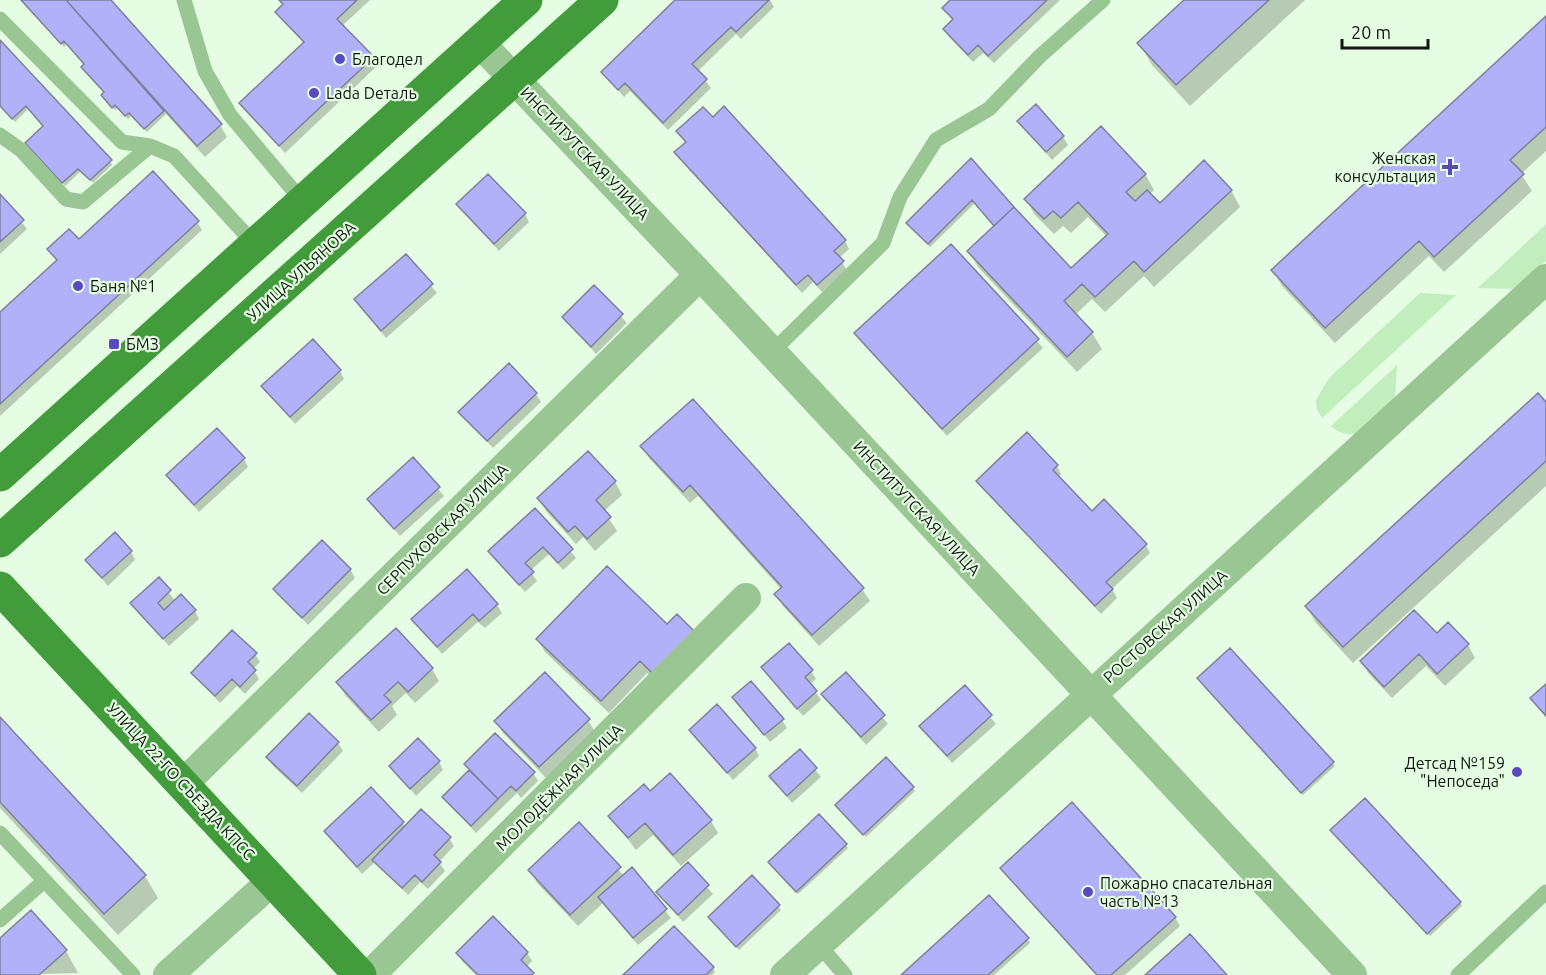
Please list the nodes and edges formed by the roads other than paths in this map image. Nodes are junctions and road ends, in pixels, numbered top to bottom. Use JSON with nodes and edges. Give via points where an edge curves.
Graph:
{"nodes":[{"id":1,"x":184,"y":0,"type":"edge"},
{"id":2,"x":525,"y":0,"type":"edge"},
{"id":3,"x":602,"y":0,"type":"edge"},
{"id":4,"x":1103,"y":0,"type":"edge"},
{"id":5,"x":0,"y":19,"type":"edge"},
{"id":6,"x":480,"y":43,"type":"junction"},
{"id":7,"x":515,"y":80,"type":"junction"},
{"id":8,"x":0,"y":135,"type":"edge"},
{"id":9,"x":150,"y":146,"type":"junction"},
{"id":10,"x":303,"y":202,"type":"junction"},
{"id":11,"x":256,"y":246,"type":"junction"},
{"id":12,"x":700,"y":275,"type":"junction"},
{"id":13,"x":1546,"y":279,"type":"edge"},
{"id":14,"x":772,"y":352,"type":"junction"},
{"id":15,"x":0,"y":476,"type":"edge"},
{"id":16,"x":0,"y":542,"type":"edge"},
{"id":17,"x":0,"y":588,"type":"edge"},
{"id":18,"x":746,"y":598,"type":"dead end"},
{"id":19,"x":1091,"y":693,"type":"junction"},
{"id":20,"x":184,"y":783,"type":"junction"},
{"id":21,"x":0,"y":833,"type":"edge"},
{"id":22,"x":273,"y":880,"type":"junction"},
{"id":23,"x":44,"y":881,"type":"junction"},
{"id":24,"x":1546,"y":892,"type":"edge"},
{"id":25,"x":0,"y":920,"type":"edge"},
{"id":26,"x":818,"y":944,"type":"junction"},
{"id":27,"x":133,"y":975,"type":"edge"},
{"id":28,"x":168,"y":975,"type":"edge"},
{"id":29,"x":360,"y":975,"type":"edge"},
{"id":30,"x":370,"y":975,"type":"edge"},
{"id":31,"x":785,"y":975,"type":"edge"},
{"id":32,"x":845,"y":975,"type":"edge"},
{"id":33,"x":1352,"y":975,"type":"edge"},
{"id":34,"x":1458,"y":975,"type":"edge"}],
"edges":[{"from":1,"to":10,"type":"lane","via":[[205,71],[230,115]]},
{"from":2,"to":6,"type":"main road"},
{"from":3,"to":7,"type":"main road","name":"УЛИЦА УЛЬЯНОВА"},
{"from":4,"to":14,"type":"lane","via":[[1040,56],[989,110],[936,140],[900,197],[883,243]]},
{"from":5,"to":9,"type":"lane","via":[[122,142]]},
{"from":6,"to":7,"type":"street","name":"ИНСТИТУТСКАЯ УЛИЦА"},
{"from":6,"to":10,"type":"main road"},
{"from":7,"to":12,"type":"street","name":"ИНСТИТУТСКАЯ УЛИЦА"},
{"from":7,"to":16,"type":"main road","name":"УЛИЦА УЛЬЯНОВА"},
{"from":8,"to":9,"type":"lane","via":[[21,150],[66,199],[83,202]]},
{"from":9,"to":11,"type":"lane","via":[[174,156]]},
{"from":10,"to":11,"type":"main road"},
{"from":11,"to":15,"type":"main road"},
{"from":12,"to":14,"type":"street","name":"ИНСТИТУТСКАЯ УЛИЦА"},
{"from":12,"to":20,"type":"street","name":"СЕРПУХОВСКАЯ УЛИЦА"},
{"from":13,"to":19,"type":"street","name":"РОСТОВСКАЯ УЛИЦА"},
{"from":14,"to":19,"type":"street","name":"ИНСТИТУТСКАЯ УЛИЦА"},
{"from":17,"to":20,"type":"main road","name":"УЛИЦА 22-ГО СЪЕЗДА КПСС"},
{"from":18,"to":30,"type":"street","name":"МОЛОДЁЖНАЯ УЛИЦА"},
{"from":19,"to":26,"type":"street","name":"РОСТОВСКАЯ УЛИЦА"},
{"from":19,"to":33,"type":"street","name":"ИНСТИТУТСКАЯ УЛИЦА"},
{"from":20,"to":22,"type":"main road","name":"УЛИЦА 22-ГО СЪЕЗДА КПСС"},
{"from":21,"to":23,"type":"lane"},
{"from":22,"to":28,"type":"street"},
{"from":22,"to":29,"type":"main road","name":"УЛИЦА 22-ГО СЪЕЗДА КПСС"},
{"from":23,"to":25,"type":"lane"},
{"from":23,"to":27,"type":"lane"},
{"from":24,"to":34,"type":"lane"},
{"from":26,"to":31,"type":"street","name":"РОСТОВСКАЯ УЛИЦА"},
{"from":26,"to":32,"type":"lane"}]}
